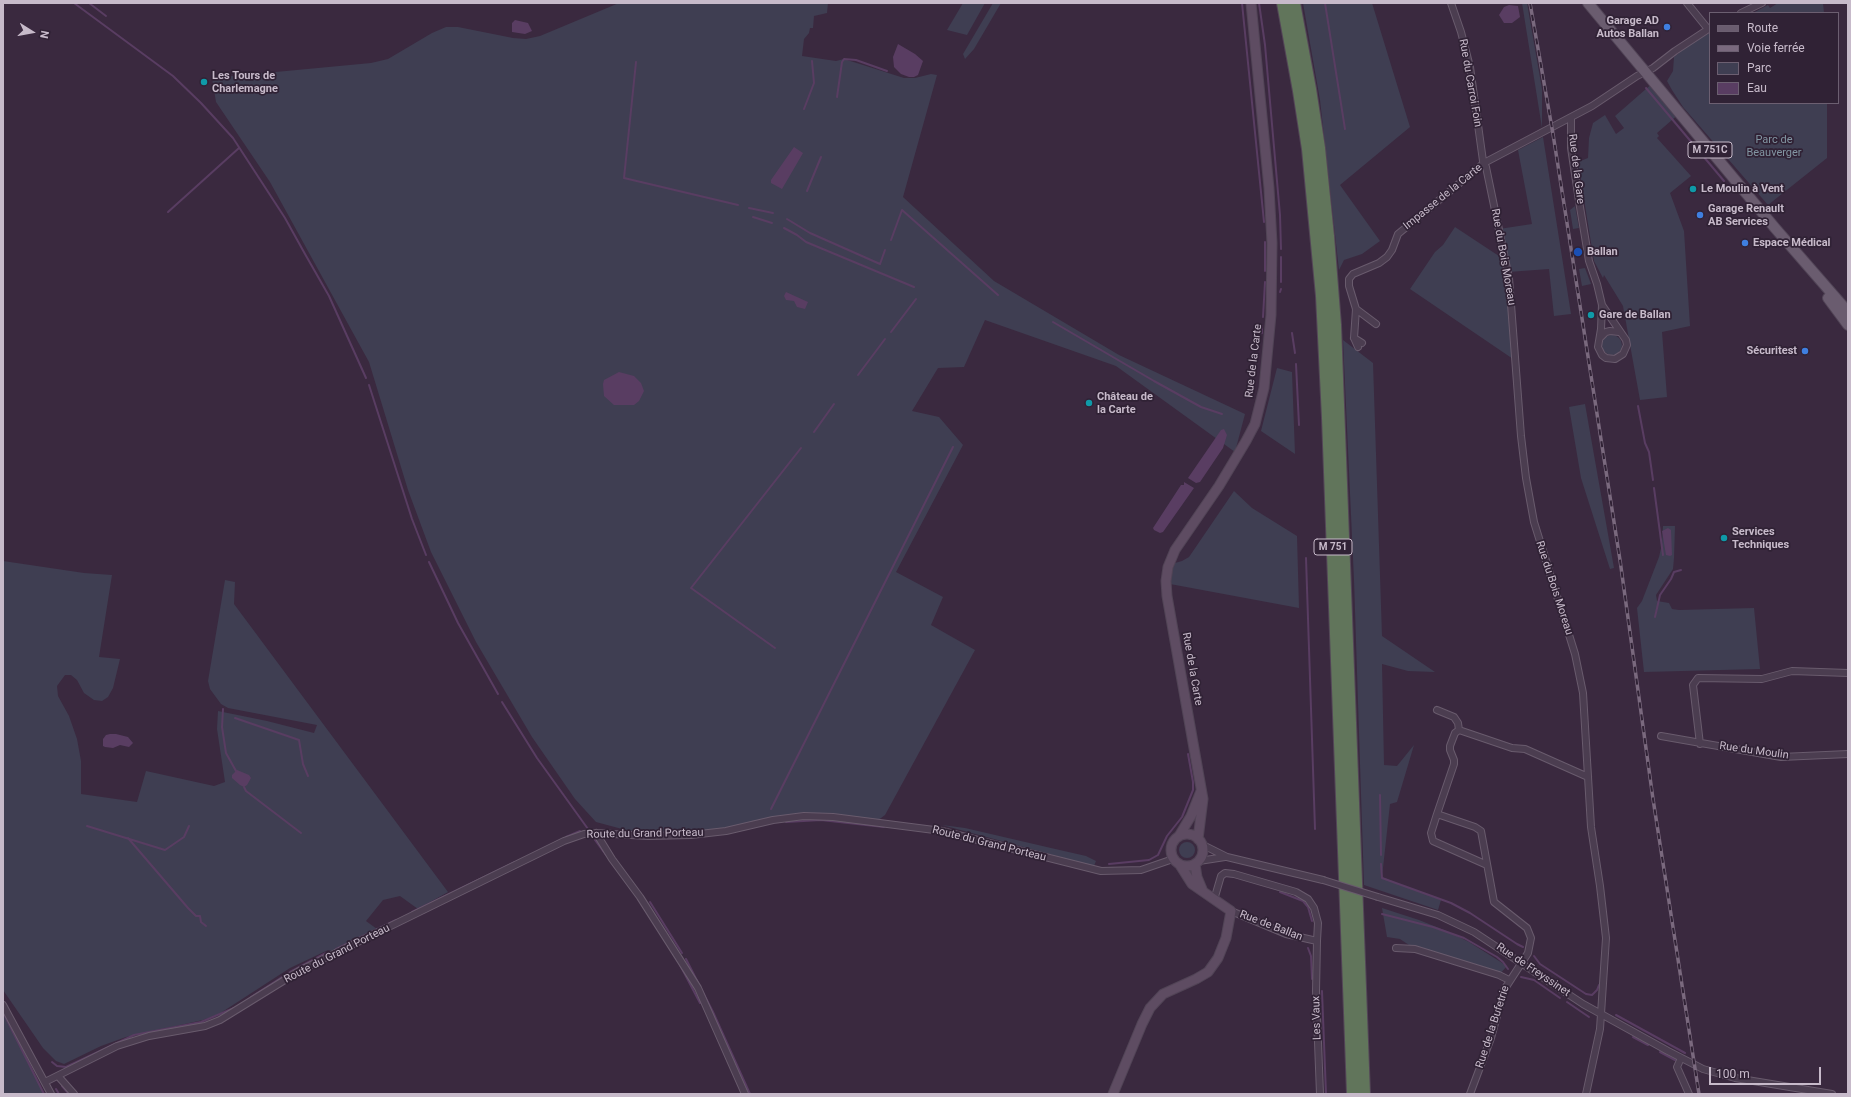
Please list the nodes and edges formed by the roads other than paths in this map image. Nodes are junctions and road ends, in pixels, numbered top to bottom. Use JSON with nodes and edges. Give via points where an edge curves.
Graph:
{"nodes":[{"id":1,"x":1251,"y":3,"type":"edge"},
{"id":2,"x":1283,"y":3,"type":"edge"},
{"id":3,"x":1294,"y":3,"type":"edge"},
{"id":4,"x":1451,"y":3,"type":"edge"},
{"id":5,"x":1588,"y":3,"type":"edge"},
{"id":6,"x":1688,"y":3,"type":"edge"},
{"id":7,"x":1762,"y":3,"type":"edge"},
{"id":8,"x":1743,"y":12,"type":"edge"},
{"id":9,"x":1709,"y":28,"type":"edge"},
{"id":10,"x":1645,"y":71,"type":"junction"},
{"id":11,"x":1572,"y":118,"type":"junction"},
{"id":12,"x":1484,"y":163,"type":"junction"},
{"id":13,"x":1775,"y":228,"type":"junction"},
{"id":14,"x":1602,"y":305,"type":"junction"},
{"id":15,"x":1356,"y":309,"type":"junction"},
{"id":16,"x":1848,"y":312,"type":"edge"},
{"id":17,"x":1376,"y":324,"type":"dead end"},
{"id":18,"x":1848,"y":325,"type":"edge"},
{"id":19,"x":1619,"y":332,"type":"junction"},
{"id":20,"x":1600,"y":338,"type":"junction"},
{"id":21,"x":1360,"y":345,"type":"dead end"},
{"id":22,"x":1848,"y":673,"type":"edge"},
{"id":23,"x":1438,"y":710,"type":"dead end"},
{"id":24,"x":1459,"y":730,"type":"junction"},
{"id":25,"x":1661,"y":736,"type":"dead end"},
{"id":26,"x":1700,"y":744,"type":"junction"},
{"id":27,"x":1848,"y":754,"type":"edge"},
{"id":28,"x":1588,"y":777,"type":"junction"},
{"id":29,"x":1202,"y":790,"type":"junction"},
{"id":30,"x":1437,"y":814,"type":"junction"},
{"id":31,"x":596,"y":833,"type":"junction"},
{"id":32,"x":1179,"y":836,"type":"junction"},
{"id":33,"x":1200,"y":842,"type":"junction"},
{"id":34,"x":1227,"y":857,"type":"junction"},
{"id":35,"x":1177,"y":862,"type":"junction"},
{"id":36,"x":1197,"y":862,"type":"junction"},
{"id":37,"x":1487,"y":865,"type":"junction"},
{"id":38,"x":1202,"y":889,"type":"junction"},
{"id":39,"x":1214,"y":900,"type":"junction"},
{"id":40,"x":1231,"y":911,"type":"junction"},
{"id":41,"x":1317,"y":941,"type":"junction"},
{"id":42,"x":1396,"y":948,"type":"dead end"},
{"id":43,"x":1522,"y":963,"type":"junction"},
{"id":44,"x":1509,"y":980,"type":"junction"},
{"id":45,"x":3,"y":1005,"type":"edge"},
{"id":46,"x":1602,"y":1014,"type":"junction"},
{"id":47,"x":1681,"y":1058,"type":"junction"},
{"id":48,"x":58,"y":1076,"type":"junction"},
{"id":49,"x":45,"y":1082,"type":"junction"},
{"id":50,"x":51,"y":1094,"type":"edge"},
{"id":51,"x":74,"y":1094,"type":"edge"},
{"id":52,"x":745,"y":1094,"type":"edge"},
{"id":53,"x":1113,"y":1094,"type":"edge"},
{"id":54,"x":1320,"y":1094,"type":"edge"},
{"id":55,"x":1353,"y":1094,"type":"edge"},
{"id":56,"x":1364,"y":1094,"type":"edge"},
{"id":57,"x":1470,"y":1094,"type":"edge"},
{"id":58,"x":1586,"y":1094,"type":"edge"},
{"id":59,"x":1689,"y":1094,"type":"edge"},
{"id":60,"x":1829,"y":1094,"type":"edge"},
{"id":61,"x":1832,"y":1094,"type":"edge"}],
"edges":[{"from":1,"to":29,"type":"street","name":"Rue de la Carte","via":[[1271,218],[1272,288],[1264,388],[1255,424],[1238,457],[1175,550],[1167,574],[1167,596]]},
{"from":2,"to":55,"type":"highway","number":"M 751","via":[[1308,149],[1322,296]]},
{"from":3,"to":56,"type":"highway","number":"M 751","via":[[1319,148],[1333,295]]},
{"from":4,"to":12,"type":"street","name":"Rue du Carroi Foin","via":[[1470,67]]},
{"from":5,"to":10,"type":"main road","number":"M 751C"},
{"from":6,"to":9,"type":"street"},
{"from":7,"to":8,"type":"street"},
{"from":9,"to":10,"type":"street","name":"Rue de la Gare"},
{"from":10,"to":11,"type":"street","name":"Rue de la Gare"},
{"from":10,"to":13,"type":"main road","number":"M 751C"},
{"from":11,"to":12,"type":"street","name":"Impasse de la Carte"},
{"from":11,"to":14,"type":"street","name":"Rue de la Gare","via":[[1571,148],[1579,201],[1589,261]]},
{"from":12,"to":15,"type":"street","name":"Impasse de la Carte","via":[[1398,234],[1387,258],[1351,276],[1349,286]]},
{"from":12,"to":28,"type":"street","name":"Rue du Bois Moreau","via":[[1509,278],[1526,478],[1538,537],[1576,657],[1584,703]]},
{"from":13,"to":16,"type":"main road","number":"M 751C"},
{"from":13,"to":18,"type":"main road","number":"M 751C"},
{"from":14,"to":19,"type":"street","name":"Rue de la Gare"},
{"from":14,"to":20,"type":"street","name":"Rue de la Gare"},
{"from":15,"to":17,"type":"street"},
{"from":15,"to":21,"type":"street","name":"Impasse de la Carte","via":[[1354,338]]},
{"from":19,"to":20,"type":"street","via":[[1610,330]]},
{"from":19,"to":20,"type":"street","name":"Rue de la Gare","via":[[1626,345],[1623,354],[1615,359],[1602,355],[1598,347]]},
{"from":22,"to":26,"type":"street","via":[[1792,671],[1762,679],[1698,678],[1693,682],[1693,688]]},
{"from":23,"to":24,"type":"street","via":[[1454,717]]},
{"from":24,"to":28,"type":"street","via":[[1512,748],[1525,749]]},
{"from":24,"to":30,"type":"street","via":[[1455,733],[1450,746],[1454,764]]},
{"from":25,"to":26,"type":"street","name":"Rue du Moulin"},
{"from":26,"to":27,"type":"street","name":"Rue du Moulin","via":[[1781,757]]},
{"from":28,"to":46,"type":"street","name":"Rue du Bois Moreau","via":[[1591,827],[1606,938]]},
{"from":29,"to":32,"type":"street"},
{"from":29,"to":33,"type":"street","name":"Rue de la Carte"},
{"from":30,"to":37,"type":"street","via":[[1478,829],[1482,835]]},
{"from":30,"to":37,"type":"street","via":[[1430,833],[1433,841]]},
{"from":31,"to":35,"type":"street","name":"Route du Grand Porteau","via":[[691,835],[804,816],[833,817],[942,831],[1101,871],[1142,870]]},
{"from":31,"to":48,"type":"street","name":"Route du Grand Porteau","via":[[564,841],[301,970],[220,1020],[205,1026],[149,1036],[117,1046]]},
{"from":31,"to":52,"type":"street","via":[[698,988]]},
{"from":32,"to":33,"type":"street","via":[[1192,835]]},
{"from":32,"to":35,"type":"street","via":[[1171,849]]},
{"from":33,"to":34,"type":"street"},
{"from":33,"to":36,"type":"street","via":[[1203,850]]},
{"from":34,"to":36,"type":"street"},
{"from":34,"to":43,"type":"street","name":"Rue de Freyssinet","bridge":true,"via":[[1323,880],[1438,914],[1474,932]]},
{"from":35,"to":36,"type":"street","via":[[1191,866]]},
{"from":35,"to":38,"type":"street","via":[[1192,884]]},
{"from":36,"to":38,"type":"street","via":[[1197,877]]},
{"from":37,"to":43,"type":"street","name":"Rue de la Bufetrie","via":[[1494,902],[1523,923],[1530,932],[1530,946]]},
{"from":38,"to":39,"type":"street"},
{"from":39,"to":40,"type":"street"},
{"from":39,"to":41,"type":"street","name":"Rue de Ballan","via":[[1219,881],[1225,873],[1296,892],[1308,899],[1314,908],[1318,923]]},
{"from":40,"to":41,"type":"street","name":"Rue de Ballan","via":[[1286,934]]},
{"from":40,"to":53,"type":"street","via":[[1226,938],[1213,967],[1201,977],[1163,994],[1150,1008]]},
{"from":41,"to":54,"type":"street","name":"Les Vaux"},
{"from":42,"to":44,"type":"street","via":[[1415,949]]},
{"from":43,"to":44,"type":"street","name":"Rue de la Bufetrie"},
{"from":43,"to":46,"type":"street","name":"Rue de Freyssinet"},
{"from":44,"to":57,"type":"street","name":"Rue de la Bufetrie","via":[[1501,997],[1491,1038]]},
{"from":45,"to":49,"type":"street"},
{"from":46,"to":47,"type":"street","name":"Rue de Freyssinet"},
{"from":46,"to":58,"type":"street","name":"Rue du Bois Moreau"},
{"from":47,"to":59,"type":"street","via":[[1677,1067]]},
{"from":47,"to":60,"type":"street","name":"Rue de Freyssinet","via":[[1703,1069],[1735,1078]]},
{"from":48,"to":49,"type":"street","name":"Route du Grand Porteau"},
{"from":48,"to":51,"type":"street"},
{"from":49,"to":50,"type":"street"},
{"from":60,"to":61,"type":"street","name":"Rue de Freyssinet"}]}
